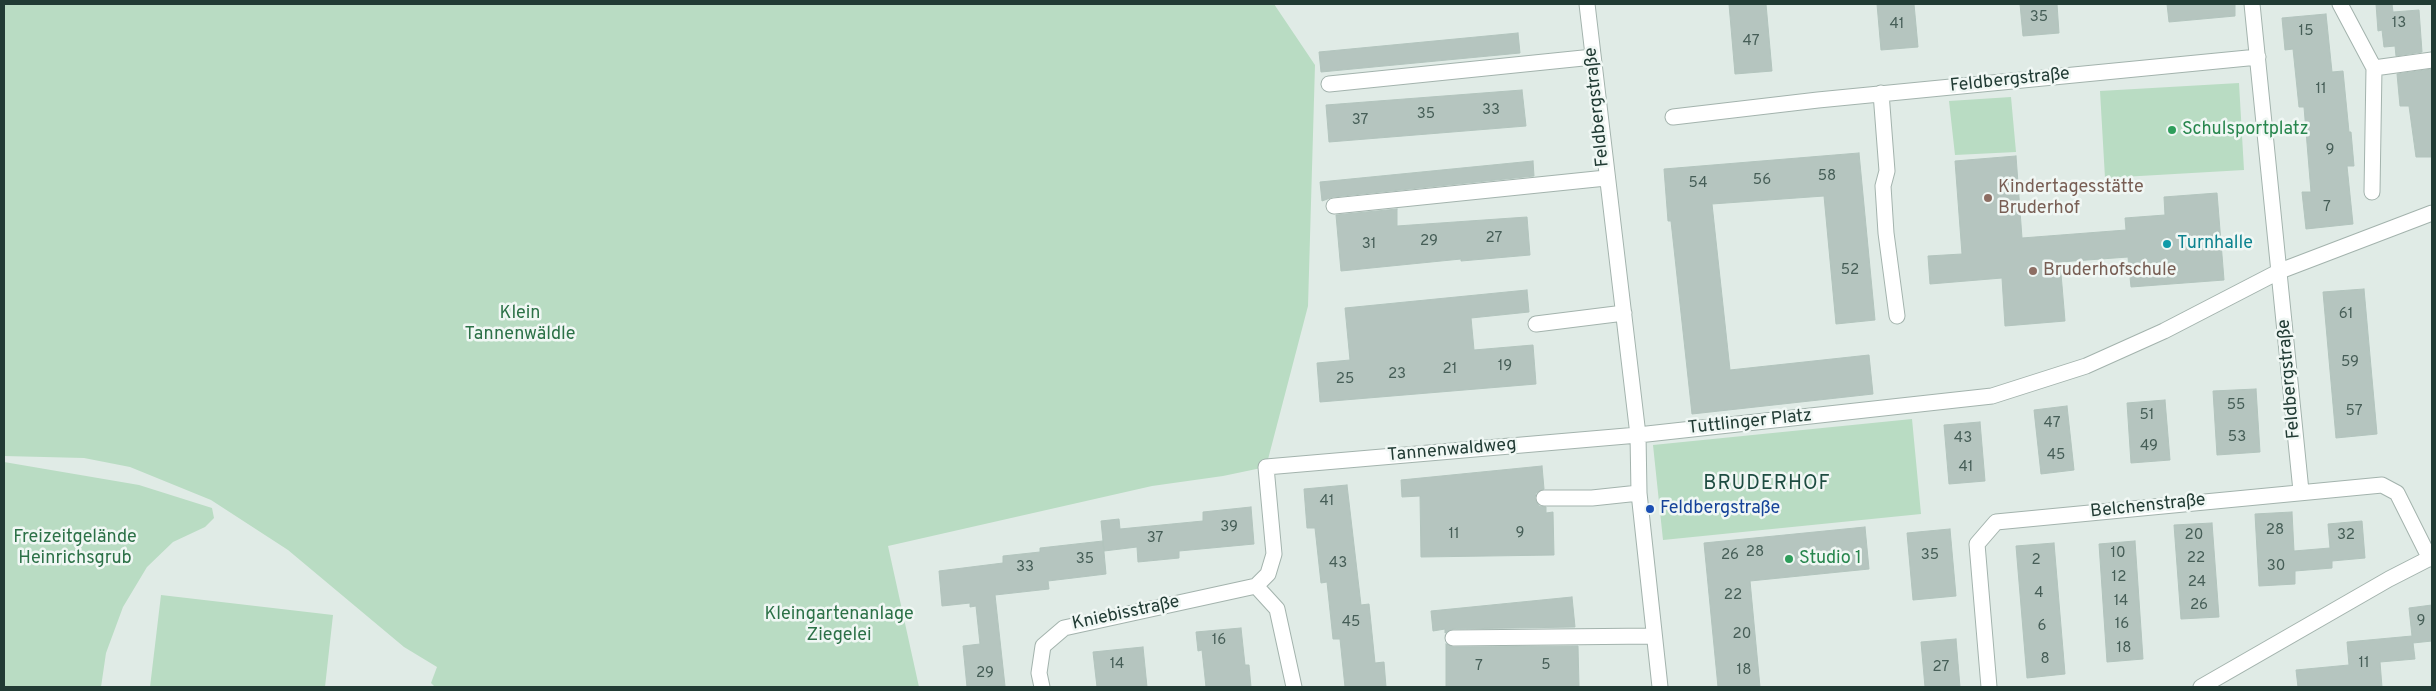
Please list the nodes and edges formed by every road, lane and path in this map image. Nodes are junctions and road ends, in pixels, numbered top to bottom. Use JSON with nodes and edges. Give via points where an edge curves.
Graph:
{"nodes":[{"id":1,"x":1586,"y":4,"type":"edge"},
{"id":2,"x":2252,"y":4,"type":"edge"},
{"id":3,"x":2340,"y":4,"type":"edge"},
{"id":4,"x":1592,"y":57,"type":"junction"},
{"id":5,"x":2258,"y":57,"type":"junction"},
{"id":6,"x":2432,"y":60,"type":"edge"},
{"id":7,"x":2374,"y":68,"type":"junction"},
{"id":8,"x":1329,"y":84,"type":"dead end"},
{"id":9,"x":1881,"y":94,"type":"junction"},
{"id":10,"x":1673,"y":117,"type":"dead end"},
{"id":11,"x":1606,"y":178,"type":"junction"},
{"id":12,"x":2372,"y":192,"type":"dead end"},
{"id":13,"x":1334,"y":206,"type":"dead end"},
{"id":14,"x":2432,"y":213,"type":"edge"},
{"id":15,"x":2280,"y":272,"type":"junction"},
{"id":16,"x":1624,"y":313,"type":"junction"},
{"id":17,"x":1897,"y":316,"type":"dead end"},
{"id":18,"x":1536,"y":324,"type":"dead end"},
{"id":19,"x":1638,"y":435,"type":"junction"},
{"id":20,"x":2301,"y":491,"type":"junction"},
{"id":21,"x":1639,"y":492,"type":"junction"},
{"id":22,"x":1544,"y":498,"type":"dead end"},
{"id":23,"x":2431,"y":558,"type":"edge"},
{"id":24,"x":1256,"y":586,"type":"junction"},
{"id":25,"x":1653,"y":636,"type":"junction"},
{"id":26,"x":1453,"y":638,"type":"dead end"},
{"id":27,"x":1042,"y":687,"type":"edge"},
{"id":28,"x":1294,"y":687,"type":"edge"},
{"id":29,"x":1660,"y":687,"type":"edge"},
{"id":30,"x":1989,"y":687,"type":"edge"},
{"id":31,"x":2201,"y":687,"type":"edge"}],
"edges":[{"from":1,"to":4,"type":"street","name":"Feldbergstraße"},
{"from":2,"to":5,"type":"street","name":"Feldbergstraße"},
{"from":3,"to":7,"type":"street"},
{"from":4,"to":8,"type":"street"},
{"from":4,"to":11,"type":"street","name":"Feldbergstraße"},
{"from":5,"to":9,"type":"street","name":"Feldbergstraße"},
{"from":5,"to":15,"type":"street","name":"Feldbergstraße"},
{"from":6,"to":7,"type":"street"},
{"from":7,"to":12,"type":"street"},
{"from":9,"to":10,"type":"street","name":"Feldbergstraße"},
{"from":9,"to":17,"type":"street","via":[[1887,171],[1884,186],[1886,233]]},
{"from":11,"to":13,"type":"street"},
{"from":11,"to":16,"type":"street","name":"Feldbergstraße"},
{"from":14,"to":15,"type":"street","name":"Tuttlinger Platz"},
{"from":15,"to":19,"type":"street","name":"Tuttlinger Platz","via":[[2164,331],[2076,369],[1992,396]]},
{"from":15,"to":20,"type":"street","name":"Feldbergstraße"},
{"from":16,"to":18,"type":"street"},
{"from":16,"to":19,"type":"street","name":"Feldbergstraße"},
{"from":19,"to":21,"type":"street","name":"Feldbergstraße"},
{"from":19,"to":24,"type":"street","name":"Tannenwaldweg","via":[[1266,467],[1274,554],[1268,574]]},
{"from":20,"to":23,"type":"street","name":"Belchenstraße","via":[[2382,485],[2396,493]]},
{"from":20,"to":30,"type":"street","name":"Belchenstraße","via":[[1996,522],[1977,544]]},
{"from":21,"to":22,"type":"street","via":[[1592,498]]},
{"from":21,"to":25,"type":"street","name":"Feldbergstraße"},
{"from":23,"to":31,"type":"street","name":"Belchenstraße"},
{"from":24,"to":27,"type":"street","name":"Kniebisstraße","via":[[1064,628],[1043,646],[1039,673]]},
{"from":24,"to":28,"type":"street","via":[[1277,609]]},
{"from":25,"to":26,"type":"street"},
{"from":25,"to":29,"type":"street","name":"Feldbergstraße"}]}
